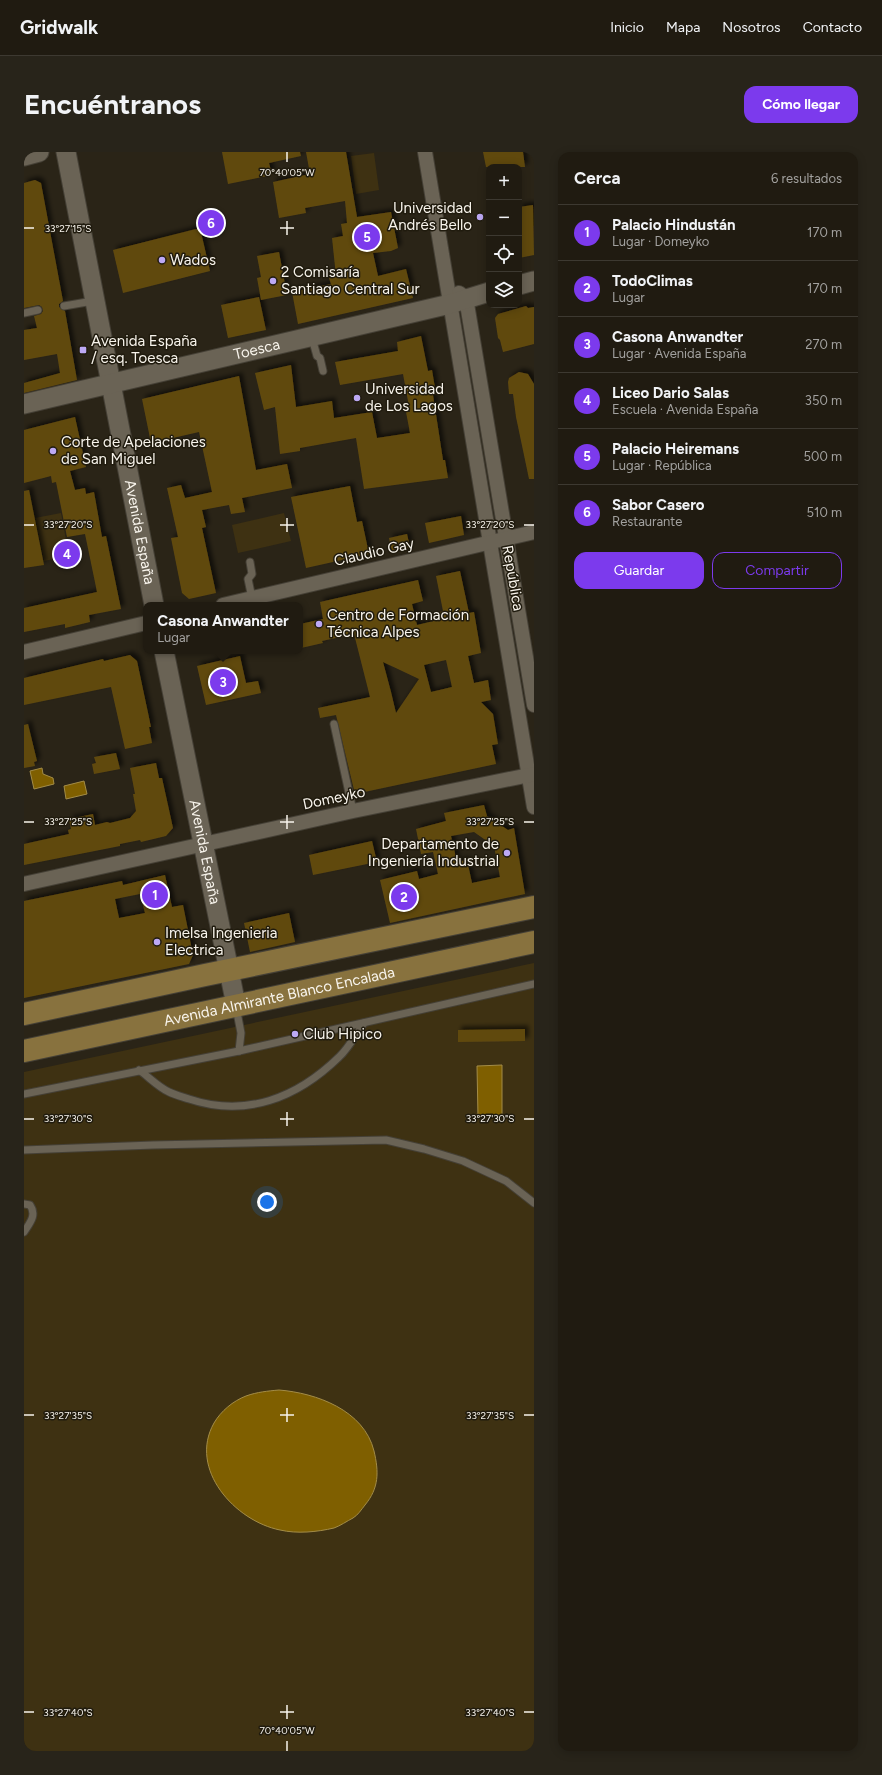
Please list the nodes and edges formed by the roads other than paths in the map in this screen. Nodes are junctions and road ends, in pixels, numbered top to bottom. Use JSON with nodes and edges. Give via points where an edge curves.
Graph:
{"nodes":[{"id":1,"x":39,"y":152,"type":"edge"},
{"id":2,"x":66,"y":152,"type":"edge"},
{"id":3,"x":425,"y":152,"type":"edge"},
{"id":4,"x":24,"y":156,"type":"edge"},
{"id":5,"x":534,"y":281,"type":"edge"},
{"id":6,"x":522,"y":284,"type":"edge"},
{"id":7,"x":486,"y":293,"type":"edge"},
{"id":8,"x":95,"y":301,"type":"junction"},
{"id":9,"x":458,"y":301,"type":"junction"},
{"id":10,"x":64,"y":306,"type":"dead end"},
{"id":11,"x":38,"y":310,"type":"dead end"},
{"id":12,"x":24,"y":313,"type":"edge"},
{"id":13,"x":312,"y":337,"type":"junction"},
{"id":14,"x":323,"y":371,"type":"dead end"},
{"id":15,"x":111,"y":384,"type":"junction"},
{"id":16,"x":24,"y":404,"type":"edge"},
{"id":17,"x":534,"y":532,"type":"edge"},
{"id":18,"x":506,"y":538,"type":"junction"},
{"id":19,"x":490,"y":542,"type":"junction"},
{"id":20,"x":250,"y":562,"type":"dead end"},
{"id":21,"x":252,"y":598,"type":"junction"},
{"id":22,"x":153,"y":602,"type":"edge"},
{"id":23,"x":235,"y":602,"type":"edge"},
{"id":24,"x":143,"y":624,"type":"edge"},
{"id":25,"x":24,"y":652,"type":"edge"},
{"id":26,"x":165,"y":654,"type":"edge"},
{"id":27,"x":534,"y":705,"type":"edge"},
{"id":28,"x":334,"y":724,"type":"dead end"},
{"id":29,"x":531,"y":775,"type":"edge"},
{"id":30,"x":534,"y":807,"type":"edge"},
{"id":31,"x":353,"y":810,"type":"junction"},
{"id":32,"x":203,"y":845,"type":"junction"},
{"id":33,"x":24,"y":884,"type":"edge"},
{"id":34,"x":534,"y":907,"type":"edge"},
{"id":35,"x":534,"y":942,"type":"edge"},
{"id":36,"x":229,"y":970,"type":"junction"},
{"id":37,"x":534,"y":984,"type":"edge"},
{"id":38,"x":236,"y":1005,"type":"junction"},
{"id":39,"x":24,"y":1014,"type":"edge"},
{"id":40,"x":364,"y":1023,"type":"junction"},
{"id":41,"x":24,"y":1050,"type":"edge"},
{"id":42,"x":239,"y":1050,"type":"junction"},
{"id":43,"x":139,"y":1070,"type":"junction"},
{"id":44,"x":24,"y":1094,"type":"edge"},
{"id":45,"x":24,"y":1150,"type":"edge"},
{"id":46,"x":534,"y":1203,"type":"edge"},
{"id":47,"x":24,"y":1204,"type":"edge"},
{"id":48,"x":24,"y":1232,"type":"edge"}],
"edges":[{"from":1,"to":4,"type":"street"},
{"from":2,"to":8,"type":"street","name":"Avenida España"},
{"from":3,"to":9,"type":"street","name":"República","via":[[446,284]]},
{"from":5,"to":6,"type":"street"},
{"from":7,"to":9,"type":"street","name":"Toesca"},
{"from":8,"to":10,"type":"lane"},
{"from":8,"to":15,"type":"street","name":"Avenida España"},
{"from":9,"to":13,"type":"street","name":"Toesca"},
{"from":9,"to":18,"type":"street","name":"República"},
{"from":9,"to":19,"type":"street","name":"República"},
{"from":11,"to":12,"type":"lane"},
{"from":13,"to":14,"type":"lane"},
{"from":13,"to":15,"type":"street","name":"Toesca"},
{"from":15,"to":16,"type":"street","name":"Toesca"},
{"from":15,"to":22,"type":"street","name":"Avenida España"},
{"from":17,"to":18,"type":"street","name":"Claudio Gay"},
{"from":18,"to":19,"type":"street","name":"Claudio Gay"},
{"from":18,"to":27,"type":"street","name":"República"},
{"from":19,"to":21,"type":"street","name":"Claudio Gay"},
{"from":19,"to":29,"type":"street","name":"República"},
{"from":20,"to":21,"type":"lane","via":[[252,574],[248,579]]},
{"from":21,"to":23,"type":"street","name":"Claudio Gay"},
{"from":24,"to":25,"type":"street"},
{"from":26,"to":32,"type":"street","name":"Avenida España"},
{"from":28,"to":31,"type":"lane"},
{"from":29,"to":30,"type":"street","name":"República"},
{"from":29,"to":31,"type":"street","name":"Domeyko"},
{"from":31,"to":32,"type":"street","name":"Domeyko"},
{"from":32,"to":33,"type":"street","name":"Domeyko"},
{"from":32,"to":36,"type":"street","name":"Avenida España"},
{"from":34,"to":36,"type":"main road"},
{"from":35,"to":38,"type":"main road","name":"Avenida Almirante Blanco Encalada"},
{"from":36,"to":38,"type":"street","name":"Avenida España"},
{"from":36,"to":39,"type":"main road"},
{"from":37,"to":40,"type":"lane"},
{"from":38,"to":41,"type":"main road","name":"Avenida Almirante Blanco Encalada"},
{"from":38,"to":42,"type":"lane","via":[[241,1033]]},
{"from":40,"to":42,"type":"lane"},
{"from":40,"to":43,"type":"lane","via":[[340,1056],[312,1080],[283,1097],[252,1105],[223,1107],[199,1102],[168,1092]]},
{"from":42,"to":43,"type":"lane"},
{"from":43,"to":44,"type":"lane"},
{"from":45,"to":46,"type":"lane","via":[[386,1140],[462,1161],[506,1181]]},
{"from":47,"to":48,"type":"lane","via":[[30,1205],[33,1209],[33,1219]]}]}
